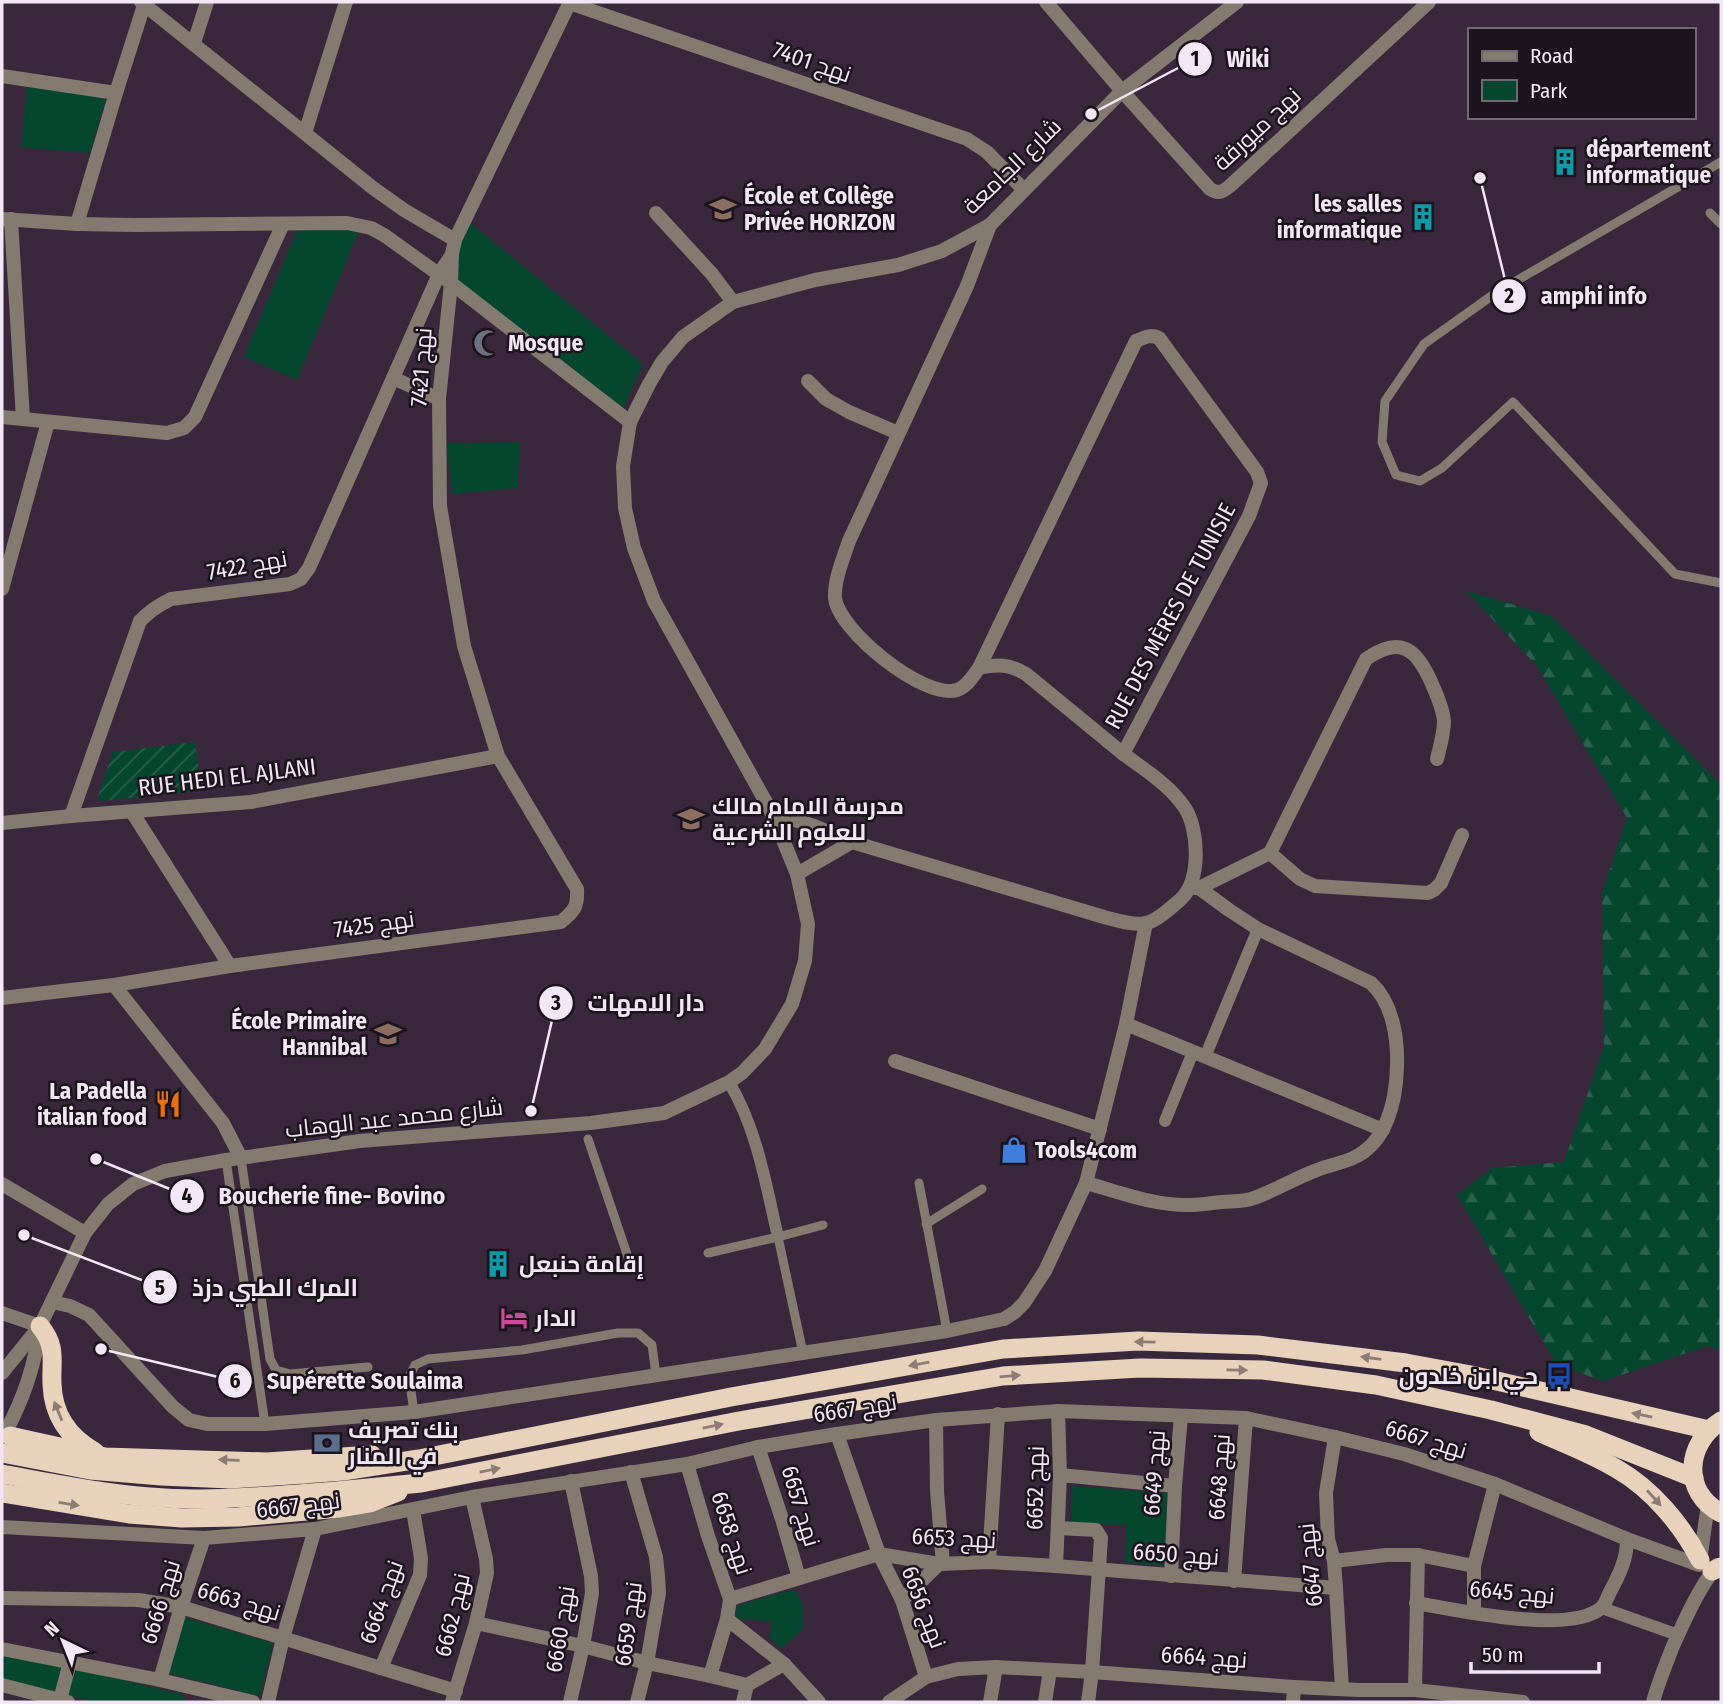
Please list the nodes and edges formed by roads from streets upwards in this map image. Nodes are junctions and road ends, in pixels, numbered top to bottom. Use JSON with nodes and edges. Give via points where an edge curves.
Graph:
{"nodes":[{"id":1,"x":207,"y":2,"type":"edge"},
{"id":2,"x":346,"y":2,"type":"edge"},
{"id":3,"x":1237,"y":2,"type":"edge"},
{"id":4,"x":1429,"y":2,"type":"edge"},
{"id":5,"x":143,"y":3,"type":"edge"},
{"id":6,"x":570,"y":3,"type":"edge"},
{"id":7,"x":1051,"y":4,"type":"edge"},
{"id":8,"x":194,"y":43,"type":"junction"},
{"id":9,"x":2,"y":76,"type":"edge"},
{"id":10,"x":1122,"y":91,"type":"junction"},
{"id":11,"x":116,"y":93,"type":"junction"},
{"id":12,"x":305,"y":133,"type":"junction"},
{"id":13,"x":1024,"y":190,"type":"junction"},
{"id":14,"x":656,"y":213,"type":"dead end"},
{"id":15,"x":6,"y":219,"type":"edge"},
{"id":16,"x":283,"y":223,"type":"junction"},
{"id":17,"x":77,"y":224,"type":"junction"},
{"id":18,"x":990,"y":225,"type":"junction"},
{"id":19,"x":454,"y":247,"type":"junction"},
{"id":20,"x":445,"y":279,"type":"junction"},
{"id":21,"x":733,"y":302,"type":"junction"},
{"id":22,"x":393,"y":378,"type":"junction"},
{"id":23,"x":808,"y":381,"type":"dead end"},
{"id":24,"x":439,"y":399,"type":"junction"},
{"id":25,"x":2,"y":417,"type":"edge"},
{"id":26,"x":23,"y":419,"type":"junction"},
{"id":27,"x":48,"y":422,"type":"junction"},
{"id":28,"x":630,"y":422,"type":"junction"},
{"id":29,"x":898,"y":433,"type":"junction"},
{"id":30,"x":8,"y":543,"type":"edge"},
{"id":31,"x":2,"y":589,"type":"edge"},
{"id":32,"x":979,"y":668,"type":"junction"},
{"id":33,"x":1123,"y":754,"type":"junction"},
{"id":34,"x":498,"y":756,"type":"junction"},
{"id":35,"x":1437,"y":759,"type":"dead end"},
{"id":36,"x":132,"y":812,"type":"junction"},
{"id":37,"x":772,"y":813,"type":"junction"},
{"id":38,"x":71,"y":816,"type":"junction"},
{"id":39,"x":2,"y":823,"type":"edge"},
{"id":40,"x":1462,"y":835,"type":"dead end"},
{"id":41,"x":852,"y":842,"type":"junction"},
{"id":42,"x":1270,"y":853,"type":"junction"},
{"id":43,"x":797,"y":874,"type":"junction"},
{"id":44,"x":1194,"y":888,"type":"junction"},
{"id":45,"x":1146,"y":923,"type":"junction"},
{"id":46,"x":1258,"y":929,"type":"junction"},
{"id":47,"x":230,"y":966,"type":"junction"},
{"id":48,"x":114,"y":985,"type":"junction"},
{"id":49,"x":2,"y":998,"type":"edge"},
{"id":50,"x":1126,"y":1024,"type":"junction"},
{"id":51,"x":1199,"y":1055,"type":"junction"},
{"id":52,"x":895,"y":1062,"type":"dead end"},
{"id":53,"x":729,"y":1082,"type":"junction"},
{"id":54,"x":1165,"y":1121,"type":"dead end"},
{"id":55,"x":1100,"y":1129,"type":"junction"},
{"id":56,"x":1383,"y":1129,"type":"junction"},
{"id":57,"x":233,"y":1159,"type":"junction"},
{"id":58,"x":1086,"y":1183,"type":"junction"},
{"id":59,"x":2,"y":1184,"type":"edge"},
{"id":60,"x":85,"y":1233,"type":"junction"},
{"id":61,"x":778,"y":1237,"type":"road end"},
{"id":62,"x":52,"y":1303,"type":"junction"},
{"id":63,"x":2,"y":1314,"type":"edge"},
{"id":64,"x":40,"y":1326,"type":"junction"},
{"id":65,"x":2,"y":1373,"type":"edge"},
{"id":66,"x":1058,"y":1411,"type":"junction"},
{"id":67,"x":998,"y":1414,"type":"junction"},
{"id":68,"x":1181,"y":1416,"type":"junction"},
{"id":69,"x":1511,"y":1416,"type":"junction"},
{"id":70,"x":1247,"y":1418,"type":"junction"},
{"id":71,"x":936,"y":1420,"type":"junction"},
{"id":72,"x":1715,"y":1425,"type":"edge"},
{"id":73,"x":837,"y":1434,"type":"junction"},
{"id":74,"x":5,"y":1437,"type":"edge"},
{"id":75,"x":1335,"y":1437,"type":"junction"},
{"id":76,"x":758,"y":1447,"type":"junction"},
{"id":77,"x":105,"y":1457,"type":"junction"},
{"id":78,"x":419,"y":1459,"type":"junction"},
{"id":79,"x":687,"y":1464,"type":"junction"},
{"id":80,"x":631,"y":1472,"type":"junction"},
{"id":81,"x":2,"y":1474,"type":"edge"},
{"id":82,"x":1060,"y":1475,"type":"junction"},
{"id":83,"x":1694,"y":1478,"type":"junction"},
{"id":84,"x":571,"y":1481,"type":"junction"},
{"id":85,"x":421,"y":1483,"type":"junction"},
{"id":86,"x":1495,"y":1484,"type":"junction"},
{"id":87,"x":1175,"y":1486,"type":"junction"},
{"id":88,"x":2,"y":1492,"type":"edge"},
{"id":89,"x":472,"y":1497,"type":"junction"},
{"id":90,"x":1715,"y":1508,"type":"edge"},
{"id":91,"x":413,"y":1510,"type":"junction"},
{"id":92,"x":2,"y":1527,"type":"edge"},
{"id":93,"x":315,"y":1528,"type":"junction"},
{"id":94,"x":1058,"y":1528,"type":"junction"},
{"id":95,"x":204,"y":1538,"type":"junction"},
{"id":96,"x":1628,"y":1539,"type":"junction"},
{"id":97,"x":879,"y":1554,"type":"junction"},
{"id":98,"x":1418,"y":1555,"type":"junction"},
{"id":99,"x":1334,"y":1561,"type":"junction"},
{"id":100,"x":989,"y":1562,"type":"junction"},
{"id":101,"x":941,"y":1564,"type":"junction"},
{"id":102,"x":1711,"y":1564,"type":"edge"},
{"id":103,"x":1056,"y":1566,"type":"junction"},
{"id":104,"x":1474,"y":1566,"type":"junction"},
{"id":105,"x":1099,"y":1571,"type":"junction"},
{"id":106,"x":1171,"y":1576,"type":"junction"},
{"id":107,"x":799,"y":1578,"type":"junction"},
{"id":108,"x":1234,"y":1581,"type":"junction"},
{"id":109,"x":1336,"y":1588,"type":"junction"},
{"id":110,"x":2,"y":1598,"type":"edge"},
{"id":111,"x":730,"y":1599,"type":"junction"},
{"id":112,"x":902,"y":1600,"type":"junction"},
{"id":113,"x":1416,"y":1603,"type":"junction"},
{"id":114,"x":181,"y":1607,"type":"junction"},
{"id":115,"x":1602,"y":1608,"type":"junction"},
{"id":116,"x":1474,"y":1613,"type":"junction"},
{"id":117,"x":727,"y":1619,"type":"junction"},
{"id":118,"x":476,"y":1623,"type":"junction"},
{"id":119,"x":1678,"y":1635,"type":"junction"},
{"id":120,"x":283,"y":1638,"type":"junction"},
{"id":121,"x":583,"y":1646,"type":"junction"},
{"id":122,"x":2,"y":1649,"type":"edge"},
{"id":123,"x":70,"y":1662,"type":"junction"},
{"id":124,"x":647,"y":1663,"type":"junction"},
{"id":125,"x":784,"y":1664,"type":"junction"},
{"id":126,"x":996,"y":1667,"type":"junction"},
{"id":127,"x":381,"y":1668,"type":"junction"},
{"id":128,"x":1050,"y":1670,"type":"junction"},
{"id":129,"x":1092,"y":1672,"type":"junction"},
{"id":130,"x":710,"y":1676,"type":"junction"},
{"id":131,"x":926,"y":1677,"type":"junction"},
{"id":132,"x":160,"y":1680,"type":"junction"},
{"id":133,"x":2,"y":1685,"type":"edge"},
{"id":134,"x":747,"y":1685,"type":"junction"},
{"id":135,"x":1294,"y":1687,"type":"junction"},
{"id":136,"x":1342,"y":1689,"type":"junction"},
{"id":137,"x":1415,"y":1690,"type":"junction"},
{"id":138,"x":196,"y":1695,"type":"edge"},
{"id":139,"x":1358,"y":1696,"type":"edge"},
{"id":140,"x":1382,"y":1696,"type":"edge"},
{"id":141,"x":454,"y":1697,"type":"edge"},
{"id":142,"x":64,"y":1701,"type":"edge"},
{"id":143,"x":253,"y":1702,"type":"edge"},
{"id":144,"x":268,"y":1702,"type":"edge"},
{"id":145,"x":570,"y":1702,"type":"edge"},
{"id":146,"x":637,"y":1702,"type":"edge"},
{"id":147,"x":743,"y":1702,"type":"edge"},
{"id":148,"x":819,"y":1702,"type":"edge"},
{"id":149,"x":889,"y":1702,"type":"edge"},
{"id":150,"x":990,"y":1702,"type":"edge"},
{"id":151,"x":1045,"y":1702,"type":"edge"},
{"id":152,"x":1088,"y":1702,"type":"edge"},
{"id":153,"x":1293,"y":1702,"type":"edge"},
{"id":154,"x":1523,"y":1702,"type":"edge"},
{"id":155,"x":1653,"y":1702,"type":"edge"}],
"edges":[{"from":1,"to":8,"type":"street"},
{"from":2,"to":12,"type":"street"},
{"from":3,"to":10,"type":"street","name":"شارع الجامعة"},
{"from":4,"to":10,"type":"street","name":"نهج ميورقة","via":[[1223,191],[1210,189]]},
{"from":5,"to":8,"type":"street"},
{"from":5,"to":11,"type":"street"},
{"from":6,"to":13,"type":"street","name":"نهج 7401","via":[[967,139],[987,152]]},
{"from":6,"to":19,"type":"street"},
{"from":7,"to":10,"type":"street"},
{"from":8,"to":12,"type":"street"},
{"from":9,"to":11,"type":"street"},
{"from":10,"to":13,"type":"street","name":"شارع الجامعة"},
{"from":11,"to":17,"type":"street"},
{"from":12,"to":19,"type":"street"},
{"from":13,"to":18,"type":"street","name":"شارع الجامعة"},
{"from":14,"to":21,"type":"street"},
{"from":15,"to":17,"type":"street"},
{"from":15,"to":26,"type":"street"},
{"from":16,"to":17,"type":"street"},
{"from":16,"to":20,"type":"street","via":[[347,223],[371,228]]},
{"from":16,"to":27,"type":"street","via":[[195,417],[184,428],[167,433]]},
{"from":18,"to":21,"type":"street","name":"شارع الجامعة","via":[[942,251],[898,265],[815,279]]},
{"from":18,"to":29,"type":"street","via":[[967,286]]},
{"from":19,"to":20,"type":"street","name":"نهج 7422"},
{"from":20,"to":22,"type":"street","name":"نهج 7422"},
{"from":20,"to":24,"type":"street","name":"نهج 7421"},
{"from":20,"to":28,"type":"street"},
{"from":21,"to":28,"type":"street","name":"شارع الجامعة","via":[[683,337],[662,362]]},
{"from":22,"to":24,"type":"street"},
{"from":22,"to":38,"type":"street","name":"نهج 7422","via":[[301,579],[171,599],[140,621]]},
{"from":23,"to":29,"type":"street","via":[[836,405]]},
{"from":24,"to":34,"type":"street","name":"نهج 7421","via":[[442,519],[464,646]]},
{"from":25,"to":26,"type":"street"},
{"from":26,"to":27,"type":"street"},
{"from":27,"to":30,"type":"street"},
{"from":28,"to":37,"type":"street","name":"شارع محمد عبد الوهاب","via":[[623,466],[625,508],[634,548],[654,600]]},
{"from":29,"to":32,"type":"street","via":[[849,541],[835,599],[843,618],[888,664],[926,686],[956,690]]},
{"from":30,"to":31,"type":"street"},
{"from":32,"to":33,"type":"street","via":[[999,664],[1026,674]]},
{"from":32,"to":33,"type":"street","name":"RUE DES MÈRES DE TUNISIE","via":[[1136,341],[1154,335],[1261,483]]},
{"from":33,"to":44,"type":"street","via":[[1162,783],[1186,809],[1194,829]]},
{"from":34,"to":36,"type":"street","name":"RUE HEDI EL AJLANI","via":[[251,802]]},
{"from":34,"to":47,"type":"street","name":"نهج 7425","via":[[577,889],[578,902],[561,922]]},
{"from":35,"to":42,"type":"street","via":[[1443,712],[1424,666],[1403,647],[1377,651],[1366,659]]},
{"from":36,"to":38,"type":"street","name":"RUE HEDI EL AJLANI"},
{"from":36,"to":47,"type":"street"},
{"from":37,"to":41,"type":"street"},
{"from":37,"to":43,"type":"street","name":"شارع محمد عبد الوهاب"},
{"from":38,"to":39,"type":"street","name":"RUE HEDI EL AJLANI"},
{"from":40,"to":42,"type":"street","via":[[1441,883],[1428,893],[1315,886]]},
{"from":41,"to":43,"type":"street"},
{"from":41,"to":45,"type":"street","via":[[1104,917]]},
{"from":42,"to":44,"type":"street"},
{"from":43,"to":53,"type":"street","name":"شارع محمد عبد الوهاب","via":[[808,924],[805,961],[792,1004],[765,1049]]},
{"from":44,"to":45,"type":"street"},
{"from":44,"to":46,"type":"street"},
{"from":45,"to":50,"type":"street"},
{"from":46,"to":51,"type":"street"},
{"from":46,"to":56,"type":"street","via":[[1379,990],[1391,1017],[1397,1055],[1396,1090]]},
{"from":47,"to":48,"type":"street","name":"نهج 7425"},
{"from":48,"to":49,"type":"street","name":"نهج 7425"},
{"from":48,"to":57,"type":"street","via":[[223,1123]]},
{"from":50,"to":51,"type":"street"},
{"from":50,"to":55,"type":"street"},
{"from":51,"to":54,"type":"street"},
{"from":51,"to":56,"type":"street"},
{"from":52,"to":55,"type":"street"},
{"from":53,"to":57,"type":"street","name":"شارع محمد عبد الوهاب","via":[[664,1113],[592,1124],[360,1141]]},
{"from":53,"to":61,"type":"street","via":[[758,1152]]},
{"from":55,"to":58,"type":"street"},
{"from":56,"to":58,"type":"street","via":[[1354,1158],[1251,1199],[1188,1205]]},
{"from":57,"to":60,"type":"street","name":"شارع محمد عبد الوهاب","via":[[164,1171],[133,1184],[108,1204]]},
{"from":58,"to":62,"type":"street","via":[[1045,1270],[1024,1303],[1004,1319],[414,1412],[265,1424],[189,1420],[89,1315]]},
{"from":59,"to":60,"type":"street"},
{"from":60,"to":62,"type":"street","name":"شارع محمد عبد الوهاب"},
{"from":62,"to":64,"type":"street","name":"شارع محمد عبد الوهاب"},
{"from":63,"to":64,"type":"street"},
{"from":64,"to":65,"type":"street"},
{"from":64,"to":74,"type":"street","via":[[32,1370]]},
{"from":77,"to":64,"type":"highway","one_way":true,"via":[[77,1440],[57,1414],[52,1390],[54,1355]]},
{"from":66,"to":67,"type":"street","name":"نهج 6667"},
{"from":66,"to":68,"type":"street","name":"نهج 6667"},
{"from":66,"to":82,"type":"street","name":"نهج 6652"},
{"from":67,"to":71,"type":"street","name":"نهج 6667"},
{"from":67,"to":100,"type":"street"},
{"from":68,"to":70,"type":"street","name":"نهج 6667"},
{"from":68,"to":87,"type":"street","name":"نهج 6649"},
{"from":69,"to":83,"type":"highway","via":[[1586,1435]]},
{"from":85,"to":69,"type":"highway","one_way":true,"via":[[1003,1376],[1140,1368],[1263,1370],[1376,1385]]},
{"from":69,"to":102,"type":"highway","one_way":true,"via":[[1617,1468],[1643,1486]]},
{"from":70,"to":75,"type":"street","name":"نهج 6667"},
{"from":70,"to":108,"type":"street","name":"نهج 6648"},
{"from":71,"to":73,"type":"street","name":"نهج 6667"},
{"from":71,"to":101,"type":"street"},
{"from":72,"to":78,"type":"highway","one_way":true,"via":[[1406,1363],[1258,1345],[1138,1341],[1003,1349]]},
{"from":72,"to":83,"type":"highway","via":[[1695,1452]]},
{"from":73,"to":76,"type":"street","name":"نهج 6667"},
{"from":73,"to":97,"type":"street","name":"نهج 6656"},
{"from":74,"to":77,"type":"highway"},
{"from":74,"to":78,"type":"highway","bridge":true,"via":[[90,1470],[161,1476],[230,1479],[343,1471]]},
{"from":74,"to":88,"type":"street","via":[[16,1456],[16,1466]]},
{"from":75,"to":86,"type":"street","name":"نهج 6667"},
{"from":75,"to":99,"type":"street","name":"نهج 6647","via":[[1326,1493]]},
{"from":76,"to":79,"type":"street","name":"نهج 6667"},
{"from":76,"to":107,"type":"street","name":"نهج 6657"},
{"from":78,"to":77,"type":"highway","one_way":true,"via":[[381,1454],[267,1462]]},
{"from":79,"to":80,"type":"street","name":"نهج 6667"},
{"from":79,"to":111,"type":"street","name":"نهج 6658"},
{"from":80,"to":84,"type":"street","name":"نهج 6667"},
{"from":80,"to":124,"type":"street","name":"نهج 6659","via":[[658,1576]]},
{"from":81,"to":85,"type":"highway","bridge":true,"via":[[149,1497],[199,1499]]},
{"from":82,"to":87,"type":"street"},
{"from":82,"to":94,"type":"street","name":"نهج 6652"},
{"from":83,"to":90,"type":"highway"},
{"from":84,"to":89,"type":"street","name":"نهج 6667"},
{"from":84,"to":121,"type":"street","name":"نهج 6660","via":[[591,1576]]},
{"from":88,"to":85,"type":"highway","one_way":true,"via":[[130,1514],[239,1517],[370,1503]]},
{"from":86,"to":96,"type":"street","name":"نهج 6667"},
{"from":86,"to":104,"type":"street"},
{"from":87,"to":106,"type":"street","name":"نهج 6649"},
{"from":89,"to":91,"type":"street","name":"نهج 6667"},
{"from":89,"to":118,"type":"street","name":"نهج 6662","via":[[487,1573]]},
{"from":90,"to":102,"type":"street"},
{"from":91,"to":93,"type":"street","name":"نهج 6667"},
{"from":91,"to":127,"type":"street","name":"نهج 6664","via":[[420,1575]]},
{"from":92,"to":95,"type":"street","name":"نهج 6667"},
{"from":93,"to":95,"type":"street","name":"نهج 6667"},
{"from":93,"to":120,"type":"street"},
{"from":94,"to":103,"type":"street","name":"نهج 6652"},
{"from":94,"to":105,"type":"street","via":[[1096,1530],[1101,1538]]},
{"from":95,"to":114,"type":"street","name":"نهج 6666"},
{"from":96,"to":102,"type":"street","name":"نهج 6667"},
{"from":96,"to":115,"type":"street","via":[[1623,1568]]},
{"from":97,"to":101,"type":"street","name":"نهج 6653"},
{"from":97,"to":107,"type":"street","name":"نهج 6653"},
{"from":97,"to":112,"type":"street","name":"نهج 6656"},
{"from":98,"to":99,"type":"street"},
{"from":98,"to":104,"type":"street"},
{"from":98,"to":113,"type":"street"},
{"from":99,"to":109,"type":"street","name":"نهج 6647"},
{"from":100,"to":101,"type":"street","name":"نهج 6653"},
{"from":100,"to":103,"type":"street","name":"نهج 6653"},
{"from":101,"to":112,"type":"street"},
{"from":102,"to":119,"type":"street"},
{"from":103,"to":105,"type":"street","name":"نهج 6650"},
{"from":104,"to":116,"type":"street"},
{"from":105,"to":106,"type":"street","name":"نهج 6650"},
{"from":105,"to":129,"type":"street"},
{"from":106,"to":108,"type":"street","name":"نهج 6650"},
{"from":107,"to":111,"type":"street","name":"نهج 6653"},
{"from":108,"to":109,"type":"street","name":"نهج 6650"},
{"from":109,"to":136,"type":"street","name":"نهج 6647"},
{"from":110,"to":114,"type":"street","name":"نهج 6663","via":[[139,1600]]},
{"from":111,"to":117,"type":"street","name":"نهج 6658"},
{"from":112,"to":131,"type":"street","name":"نهج 6656"},
{"from":113,"to":116,"type":"street","name":"نهج 6645"},
{"from":113,"to":137,"type":"street"},
{"from":114,"to":120,"type":"street","name":"نهج 6663"},
{"from":114,"to":132,"type":"street","name":"نهج 6666"},
{"from":115,"to":116,"type":"street","name":"نهج 6645","via":[[1587,1615],[1535,1621]]},
{"from":115,"to":119,"type":"street"},
{"from":117,"to":125,"type":"street"},
{"from":117,"to":130,"type":"street"},
{"from":118,"to":121,"type":"street"},
{"from":118,"to":141,"type":"street","name":"نهج 6662"},
{"from":119,"to":155,"type":"street"},
{"from":120,"to":127,"type":"street","name":"نهج 6663"},
{"from":120,"to":144,"type":"street"},
{"from":121,"to":124,"type":"street"},
{"from":121,"to":145,"type":"street","name":"نهج 6660"},
{"from":122,"to":123,"type":"street"},
{"from":123,"to":132,"type":"street"},
{"from":123,"to":142,"type":"street"},
{"from":124,"to":130,"type":"street"},
{"from":124,"to":146,"type":"street","name":"نهج 6659"},
{"from":125,"to":134,"type":"street"},
{"from":125,"to":148,"type":"street"},
{"from":126,"to":128,"type":"street","name":"نهج 6664"},
{"from":126,"to":131,"type":"street","name":"نهج 6664"},
{"from":126,"to":150,"type":"street"},
{"from":127,"to":141,"type":"street","name":"نهج 6663"},
{"from":128,"to":129,"type":"street","name":"نهج 6664"},
{"from":128,"to":151,"type":"street"},
{"from":129,"to":135,"type":"street","name":"نهج 6664"},
{"from":129,"to":152,"type":"street"},
{"from":130,"to":134,"type":"street"},
{"from":131,"to":149,"type":"street","name":"نهج 6664"},
{"from":132,"to":138,"type":"street"},
{"from":133,"to":142,"type":"street"},
{"from":134,"to":147,"type":"street"},
{"from":135,"to":136,"type":"street","name":"نهج 6664"},
{"from":135,"to":153,"type":"street"},
{"from":136,"to":139,"type":"street","name":"نهج 6664"},
{"from":137,"to":140,"type":"street","name":"نهج 6664"},
{"from":137,"to":154,"type":"street","name":"نهج 6664"},
{"from":138,"to":143,"type":"street"},
{"from":139,"to":140,"type":"street","name":"نهج 6664"}]}
